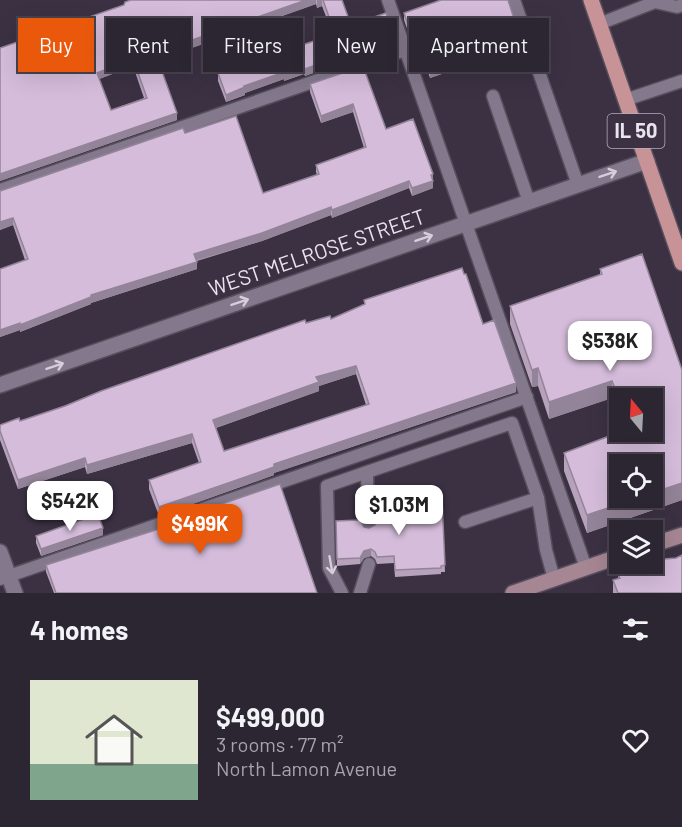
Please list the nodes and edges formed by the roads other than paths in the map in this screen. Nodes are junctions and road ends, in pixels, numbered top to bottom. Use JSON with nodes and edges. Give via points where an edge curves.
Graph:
{"nodes":[{"id":1,"x":388,"y":0,"type":"edge"},
{"id":2,"x":514,"y":0,"type":"edge"},
{"id":3,"x":591,"y":0,"type":"edge"},
{"id":4,"x":682,"y":5,"type":"edge"},
{"id":5,"x":599,"y":24,"type":"junction"},
{"id":6,"x":405,"y":51,"type":"junction"},
{"id":7,"x":682,"y":81,"type":"edge"},
{"id":8,"x":493,"y":96,"type":"dead end"},
{"id":9,"x":626,"y":100,"type":"junction"},
{"id":10,"x":647,"y":161,"type":"junction"},
{"id":11,"x":579,"y":185,"type":"junction"},
{"id":12,"x":0,"y":190,"type":"edge"},
{"id":13,"x":528,"y":202,"type":"junction"},
{"id":14,"x":466,"y":224,"type":"junction"},
{"id":15,"x":682,"y":263,"type":"edge"},
{"id":16,"x":0,"y":385,"type":"edge"},
{"id":17,"x":526,"y":397,"type":"junction"},
{"id":18,"x":368,"y":472,"type":"junction"},
{"id":19,"x":538,"y":498,"type":"junction"},
{"id":20,"x":465,"y":522,"type":"dead end"},
{"id":21,"x":368,"y":526,"type":"edge"},
{"id":22,"x":682,"y":534,"type":"edge"},
{"id":23,"x":663,"y":541,"type":"edge"},
{"id":24,"x":0,"y":552,"type":"edge"},
{"id":25,"x":609,"y":560,"type":"edge"},
{"id":26,"x":369,"y":564,"type":"dead end"},
{"id":27,"x":586,"y":568,"type":"junction"},
{"id":28,"x":4,"y":577,"type":"edge"},
{"id":29,"x":554,"y":579,"type":"junction"},
{"id":30,"x":15,"y":593,"type":"edge"},
{"id":31,"x":342,"y":593,"type":"edge"},
{"id":32,"x":360,"y":593,"type":"edge"},
{"id":33,"x":513,"y":593,"type":"edge"}],
"edges":[{"from":1,"to":6,"type":"lane"},
{"from":2,"to":11,"type":"lane"},
{"from":3,"to":5,"type":"main road","number":"IL 50"},
{"from":4,"to":5,"type":"lane","via":[[655,3]]},
{"from":5,"to":9,"type":"main road","number":"IL 50"},
{"from":6,"to":12,"type":"lane"},
{"from":6,"to":14,"type":"lane"},
{"from":7,"to":9,"type":"lane"},
{"from":8,"to":13,"type":"lane"},
{"from":9,"to":10,"type":"main road","number":"IL 50"},
{"from":11,"to":10,"type":"street","name":"WEST MELROSE STREET","one_way":true},
{"from":10,"to":15,"type":"main road","number":"IL 50"},
{"from":11,"to":13,"type":"street","name":"WEST MELROSE STREET"},
{"from":13,"to":14,"type":"street","name":"WEST MELROSE STREET"},
{"from":16,"to":14,"type":"street","name":"WEST MELROSE STREET","one_way":true},
{"from":14,"to":17,"type":"lane"},
{"from":17,"to":27,"type":"lane"},
{"from":17,"to":28,"type":"lane"},
{"from":18,"to":19,"type":"lane","via":[[512,423]]},
{"from":18,"to":21,"type":"lane"},
{"from":18,"to":31,"type":"lane","one_way":true,"via":[[327,486],[329,568]]},
{"from":19,"to":20,"type":"lane"},
{"from":19,"to":29,"type":"lane"},
{"from":22,"to":23,"type":"main road"},
{"from":24,"to":28,"type":"street"},
{"from":25,"to":27,"type":"main road"},
{"from":26,"to":32,"type":"lane"},
{"from":27,"to":29,"type":"main road"},
{"from":28,"to":30,"type":"street"},
{"from":29,"to":33,"type":"main road"}]}
